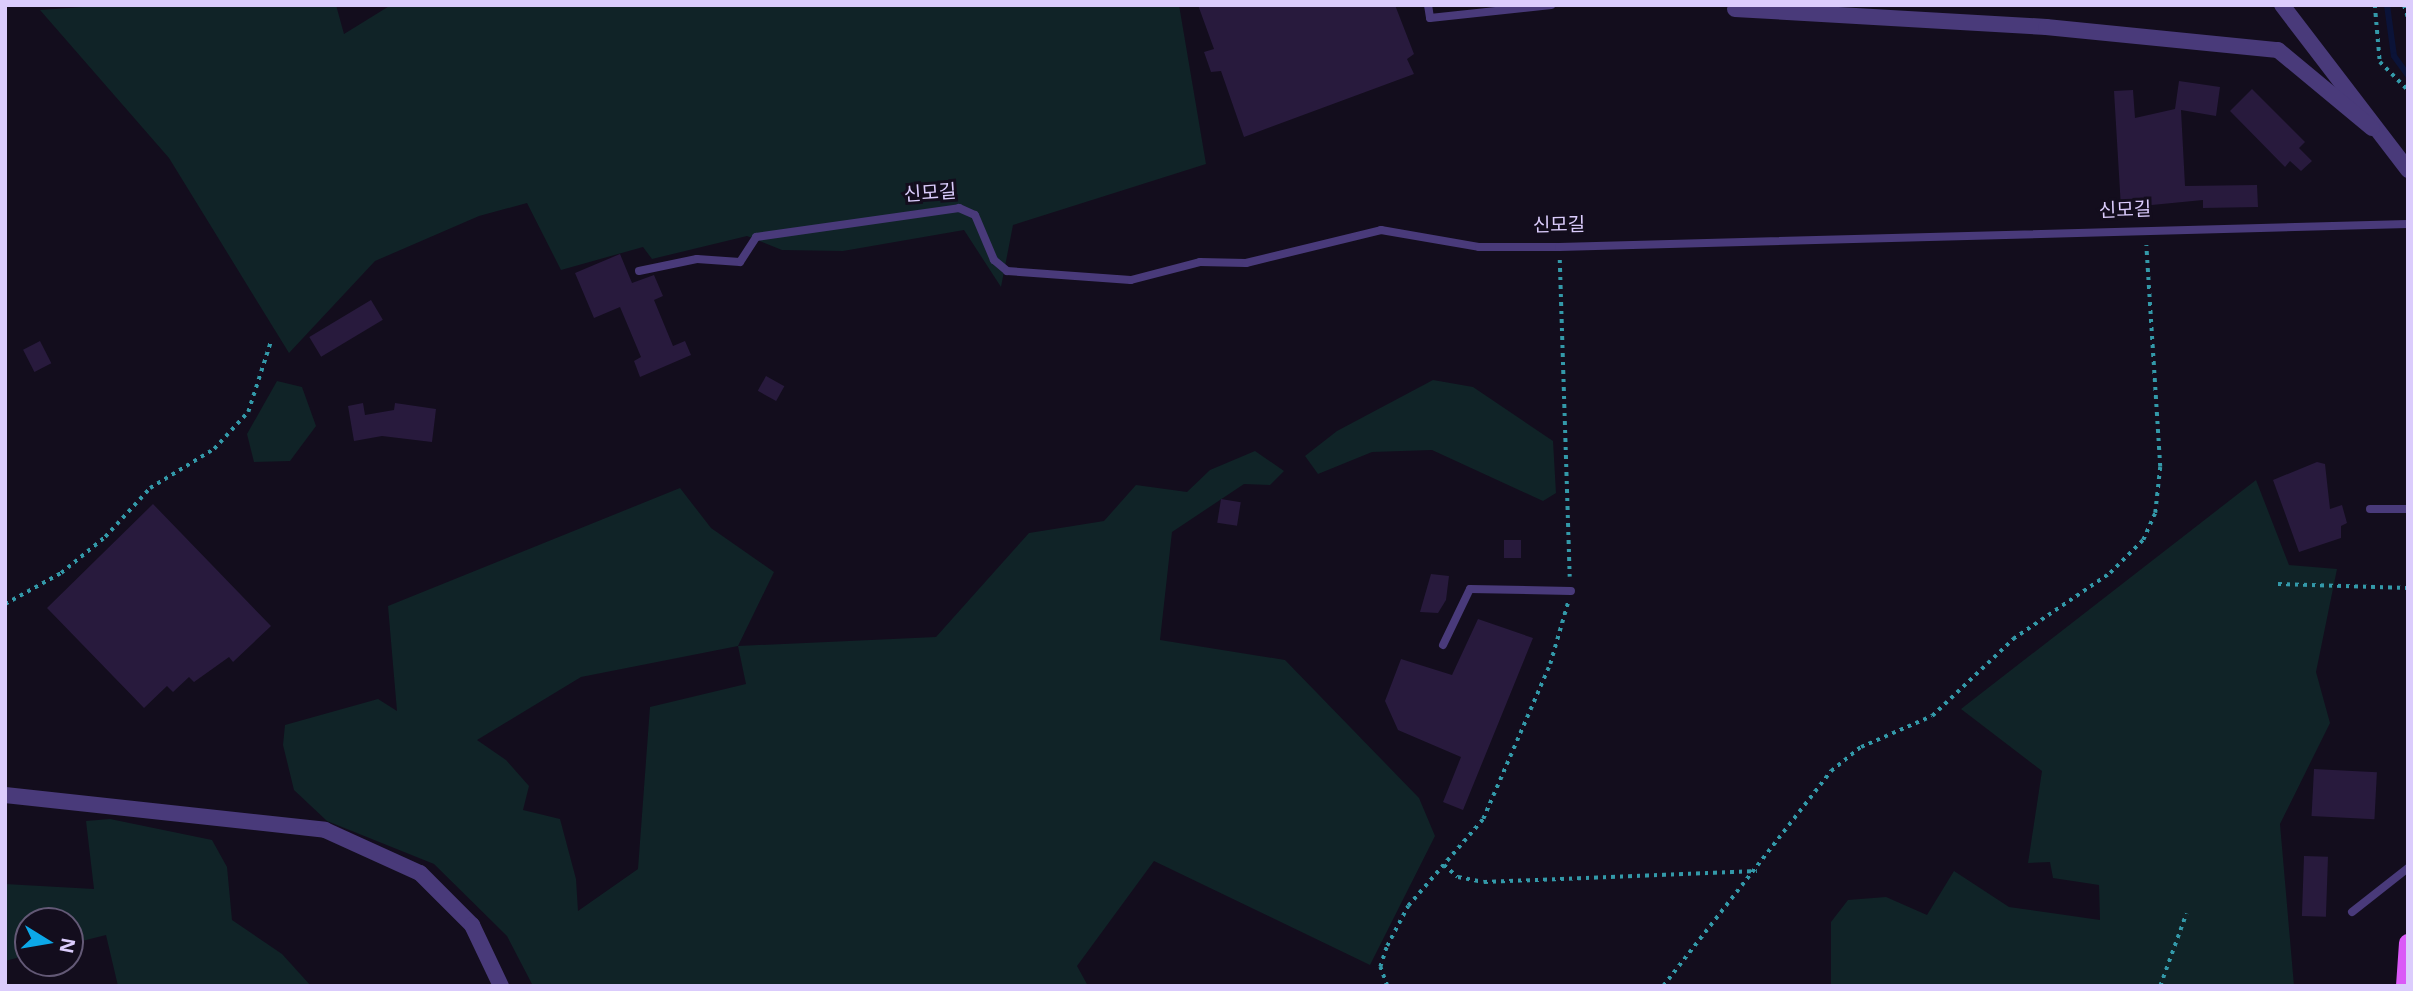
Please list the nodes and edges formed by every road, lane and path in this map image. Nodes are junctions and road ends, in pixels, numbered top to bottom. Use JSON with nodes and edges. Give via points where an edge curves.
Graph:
{"nodes":[{"id":1,"x":1428,"y":5,"type":"edge"},
{"id":2,"x":1551,"y":5,"type":"edge"},
{"id":3,"x":2282,"y":5,"type":"edge"},
{"id":4,"x":2375,"y":5,"type":"edge"},
{"id":5,"x":2404,"y":5,"type":"edge"},
{"id":6,"x":1530,"y":6,"type":"edge"},
{"id":7,"x":1733,"y":7,"type":"edge"},
{"id":8,"x":2408,"y":17,"type":"edge"},
{"id":9,"x":2408,"y":90,"type":"edge"},
{"id":10,"x":2372,"y":128,"type":"junction"},
{"id":11,"x":2408,"y":170,"type":"edge"},
{"id":12,"x":2408,"y":223,"type":"edge"},
{"id":13,"x":2145,"y":230,"type":"junction"},
{"id":14,"x":1559,"y":247,"type":"junction"},
{"id":15,"x":639,"y":271,"type":"dead end"},
{"id":16,"x":271,"y":341,"type":"dead end"},
{"id":17,"x":2370,"y":509,"type":"dead end"},
{"id":18,"x":2408,"y":509,"type":"edge"},
{"id":19,"x":2278,"y":584,"type":"dead end"},
{"id":20,"x":2408,"y":588,"type":"edge"},
{"id":21,"x":1571,"y":592,"type":"junction"},
{"id":22,"x":5,"y":604,"type":"edge"},
{"id":23,"x":1443,"y":645,"type":"dead end"},
{"id":24,"x":5,"y":795,"type":"edge"},
{"id":25,"x":1444,"y":865,"type":"junction"},
{"id":26,"x":2408,"y":868,"type":"edge"},
{"id":27,"x":1757,"y":872,"type":"junction"},
{"id":28,"x":2352,"y":912,"type":"dead end"},
{"id":29,"x":2186,"y":914,"type":"dead end"},
{"id":30,"x":2408,"y":943,"type":"edge"},
{"id":31,"x":501,"y":986,"type":"edge"},
{"id":32,"x":1387,"y":986,"type":"edge"},
{"id":33,"x":1663,"y":986,"type":"edge"},
{"id":34,"x":2160,"y":986,"type":"edge"},
{"id":35,"x":2405,"y":986,"type":"edge"}],
"edges":[{"from":1,"to":6,"type":"lane","via":[[1430,18]]},
{"from":2,"to":6,"type":"lane"},
{"from":3,"to":10,"type":"street"},
{"from":4,"to":9,"type":"path","via":[[2380,62]]},
{"from":5,"to":8,"type":"path"},
{"from":7,"to":10,"type":"street","via":[[2046,27],[2278,50]]},
{"from":10,"to":11,"type":"street"},
{"from":12,"to":13,"type":"lane","name":"신모길"},
{"from":13,"to":14,"type":"lane","name":"신모길"},
{"from":13,"to":27,"type":"path","via":[[2160,467],[2155,513],[2143,540],[2110,573],[2012,639],[1932,716],[1861,747],[1831,771]]},
{"from":14,"to":15,"type":"lane","name":"신모길","via":[[1479,247],[1381,230],[1246,264],[1200,261],[1131,279],[1007,271],[994,260],[975,215],[959,208],[756,237],[740,262],[697,259]]},
{"from":14,"to":21,"type":"path"},
{"from":16,"to":22,"type":"path","via":[[248,412],[214,449],[150,488],[105,537],[61,573]]},
{"from":17,"to":18,"type":"lane"},
{"from":19,"to":20,"type":"path"},
{"from":21,"to":23,"type":"lane","via":[[1470,589]]},
{"from":21,"to":25,"type":"path","via":[[1550,664],[1483,819]]},
{"from":24,"to":31,"type":"street","via":[[325,831],[421,873],[472,925]]},
{"from":25,"to":27,"type":"path","via":[[1458,877],[1484,882]]},
{"from":25,"to":32,"type":"path","via":[[1408,906],[1387,946],[1380,967]]},
{"from":26,"to":28,"type":"lane"},
{"from":27,"to":33,"type":"path"},
{"from":29,"to":34,"type":"path"},
{"from":30,"to":35,"type":"main road"}]}
